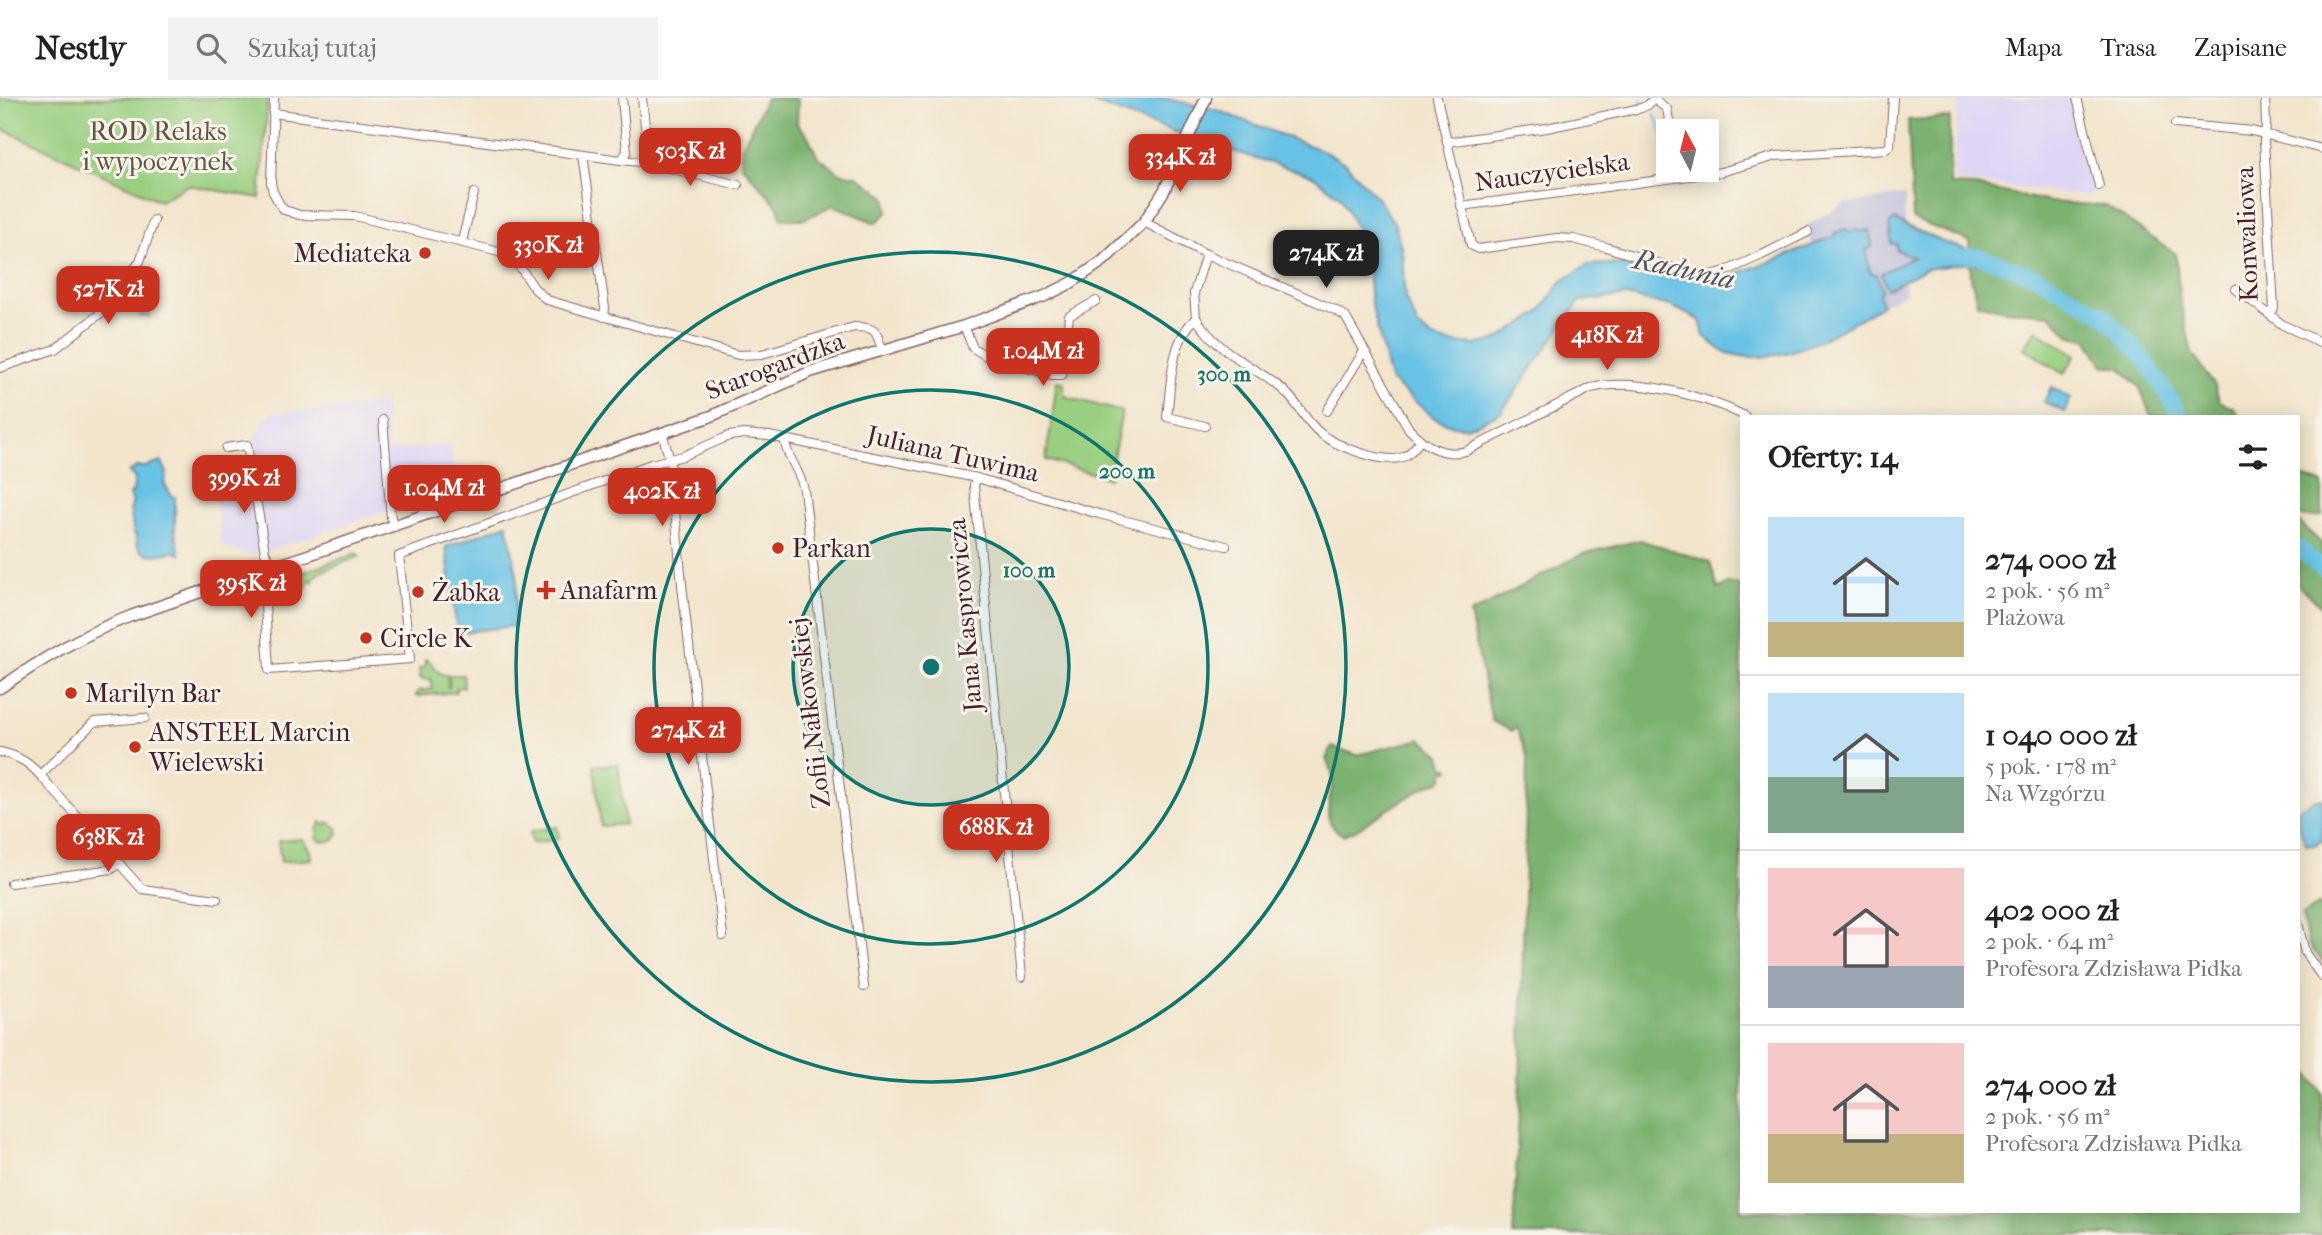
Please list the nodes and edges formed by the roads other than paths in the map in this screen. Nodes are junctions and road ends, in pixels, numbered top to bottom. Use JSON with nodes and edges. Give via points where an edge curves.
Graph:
{"nodes":[{"id":1,"x":274,"y":98,"type":"edge"},
{"id":2,"x":622,"y":98,"type":"edge"},
{"id":3,"x":642,"y":98,"type":"edge"},
{"id":4,"x":1437,"y":98,"type":"edge"},
{"id":5,"x":1893,"y":98,"type":"edge"},
{"id":6,"x":2077,"y":98,"type":"edge"},
{"id":7,"x":2265,"y":98,"type":"edge"},
{"id":8,"x":1654,"y":99,"type":"edge"},
{"id":9,"x":1205,"y":101,"type":"edge"},
{"id":10,"x":273,"y":113,"type":"junction"},
{"id":11,"x":1669,"y":119,"type":"edge"},
{"id":12,"x":2175,"y":124,"type":"dead end"},
{"id":13,"x":2266,"y":134,"type":"junction"},
{"id":14,"x":1447,"y":142,"type":"junction"},
{"id":15,"x":2322,"y":149,"type":"edge"},
{"id":16,"x":583,"y":155,"type":"junction"},
{"id":17,"x":621,"y":160,"type":"junction"},
{"id":18,"x":649,"y":163,"type":"junction"},
{"id":19,"x":1719,"y":172,"type":"edge"},
{"id":20,"x":1656,"y":176,"type":"edge"},
{"id":21,"x":738,"y":185,"type":"dead end"},
{"id":22,"x":2099,"y":186,"type":"dead end"},
{"id":23,"x":474,"y":194,"type":"dead end"},
{"id":24,"x":1461,"y":206,"type":"junction"},
{"id":25,"x":154,"y":220,"type":"dead end"},
{"id":26,"x":1144,"y":222,"type":"junction"},
{"id":27,"x":1808,"y":232,"type":"dead end"},
{"id":28,"x":462,"y":241,"type":"junction"},
{"id":29,"x":1206,"y":254,"type":"junction"},
{"id":30,"x":2236,"y":289,"type":"dead end"},
{"id":31,"x":1097,"y":301,"type":"dead end"},
{"id":32,"x":2270,"y":315,"type":"junction"},
{"id":33,"x":604,"y":317,"type":"junction"},
{"id":34,"x":1196,"y":318,"type":"junction"},
{"id":35,"x":964,"y":326,"type":"junction"},
{"id":36,"x":2322,"y":343,"type":"edge"},
{"id":37,"x":882,"y":350,"type":"junction"},
{"id":38,"x":1364,"y":351,"type":"junction"},
{"id":39,"x":0,"y":368,"type":"edge"},
{"id":40,"x":1327,"y":411,"type":"dead end"},
{"id":41,"x":1742,"y":415,"type":"edge"},
{"id":42,"x":383,"y":420,"type":"dead end"},
{"id":43,"x":1205,"y":426,"type":"dead end"},
{"id":44,"x":662,"y":433,"type":"junction"},
{"id":45,"x":785,"y":439,"type":"junction"},
{"id":46,"x":1420,"y":441,"type":"junction"},
{"id":47,"x":226,"y":448,"type":"dead end"},
{"id":48,"x":670,"y":460,"type":"junction"},
{"id":49,"x":977,"y":478,"type":"junction"},
{"id":50,"x":394,"y":527,"type":"junction"},
{"id":51,"x":1226,"y":546,"type":"dead end"},
{"id":52,"x":273,"y":568,"type":"junction"},
{"id":53,"x":0,"y":688,"type":"edge"},
{"id":54,"x":145,"y":718,"type":"dead end"},
{"id":55,"x":0,"y":752,"type":"edge"},
{"id":56,"x":40,"y":775,"type":"junction"},
{"id":57,"x":118,"y":864,"type":"junction"},
{"id":58,"x":11,"y":883,"type":"dead end"},
{"id":59,"x":216,"y":899,"type":"dead end"},
{"id":60,"x":2300,"y":932,"type":"edge"},
{"id":61,"x":723,"y":936,"type":"dead end"},
{"id":62,"x":1022,"y":976,"type":"dead end"},
{"id":63,"x":2322,"y":977,"type":"edge"},
{"id":64,"x":864,"y":987,"type":"dead end"}],
"edges":[{"from":1,"to":10,"type":"street"},
{"from":2,"to":17,"type":"street","via":[[627,152]]},
{"from":3,"to":18,"type":"street"},
{"from":4,"to":14,"type":"street"},
{"from":5,"to":19,"type":"street","name":"Nauczycielska","via":[[1889,148],[1776,156]]},
{"from":6,"to":22,"type":"street"},
{"from":7,"to":13,"type":"street","name":"Konwaliowa"},
{"from":8,"to":11,"type":"street","via":[[1667,109]]},
{"from":8,"to":14,"type":"street","via":[[1641,108],[1595,119]]},
{"from":9,"to":26,"type":"main road","name":"Starogardzka","via":[[1164,191]]},
{"from":10,"to":16,"type":"street"},
{"from":10,"to":28,"type":"street","via":[[271,183],[284,210],[299,215],[355,216]]},
{"from":12,"to":13,"type":"street"},
{"from":13,"to":15,"type":"street"},
{"from":13,"to":32,"type":"street","name":"Konwaliowa","via":[[2274,308]]},
{"from":14,"to":24,"type":"street"},
{"from":16,"to":17,"type":"street"},
{"from":16,"to":33,"type":"street"},
{"from":17,"to":18,"type":"street"},
{"from":18,"to":21,"type":"street"},
{"from":20,"to":24,"type":"street","name":"Nauczycielska"},
{"from":23,"to":28,"type":"street"},
{"from":24,"to":27,"type":"street","via":[[1471,245],[1478,249],[1573,239],[1702,275],[1726,271]]},
{"from":25,"to":39,"type":"street","via":[[140,261],[106,309],[55,349]]},
{"from":26,"to":29,"type":"street"},
{"from":26,"to":35,"type":"main road","name":"Starogardzka","via":[[1110,255],[1071,283]]},
{"from":28,"to":33,"type":"street","via":[[513,260],[547,300]]},
{"from":29,"to":34,"type":"street","via":[[1194,293]]},
{"from":29,"to":38,"type":"street","via":[[1333,309],[1345,317]]},
{"from":30,"to":32,"type":"street"},
{"from":31,"to":35,"type":"street","via":[[1069,316],[1062,375],[990,358],[973,348]]},
{"from":32,"to":36,"type":"street","name":"Konwaliowa"},
{"from":33,"to":37,"type":"street","via":[[738,355],[762,354],[854,327],[877,332]]},
{"from":34,"to":43,"type":"street","via":[[1184,331],[1177,350],[1167,417]]},
{"from":34,"to":46,"type":"street","via":[[1221,349],[1281,388],[1328,439],[1383,459],[1406,456]]},
{"from":35,"to":37,"type":"main road","name":"Starogardzka"},
{"from":37,"to":44,"type":"main road","name":"Starogardzka","via":[[810,372]]},
{"from":38,"to":40,"type":"street"},
{"from":38,"to":46,"type":"street"},
{"from":41,"to":46,"type":"street","via":[[1650,387],[1602,386],[1478,447],[1451,454]]},
{"from":42,"to":50,"type":"street"},
{"from":44,"to":48,"type":"street"},
{"from":44,"to":50,"type":"main road","name":"Starogardzka"},
{"from":45,"to":48,"type":"street","name":"Juliana Tuwima","via":[[737,435]]},
{"from":45,"to":49,"type":"street","name":"Juliana Tuwima"},
{"from":45,"to":64,"type":"street","name":"Zofii Nałkowskiej","via":[[804,490]]},
{"from":47,"to":52,"type":"street","via":[[247,445],[265,552]]},
{"from":48,"to":52,"type":"street","name":"Juliana Tuwima","via":[[399,556],[410,659],[269,670],[264,611],[279,586]]},
{"from":48,"to":61,"type":"street"},
{"from":49,"to":51,"type":"street","name":"Juliana Tuwima"},
{"from":49,"to":62,"type":"street","name":"Jana Kasprowicza","via":[[974,485]]},
{"from":50,"to":52,"type":"main road","name":"Starogardzka"},
{"from":52,"to":53,"type":"main road","name":"Starogardzka","via":[[102,627]]},
{"from":54,"to":56,"type":"street","via":[[93,722]]},
{"from":55,"to":56,"type":"street","via":[[16,755]]},
{"from":56,"to":57,"type":"street"},
{"from":57,"to":58,"type":"street","via":[[112,869]]},
{"from":57,"to":59,"type":"street","via":[[142,889]]},
{"from":60,"to":63,"type":"street","via":[[2305,953]]}]}
